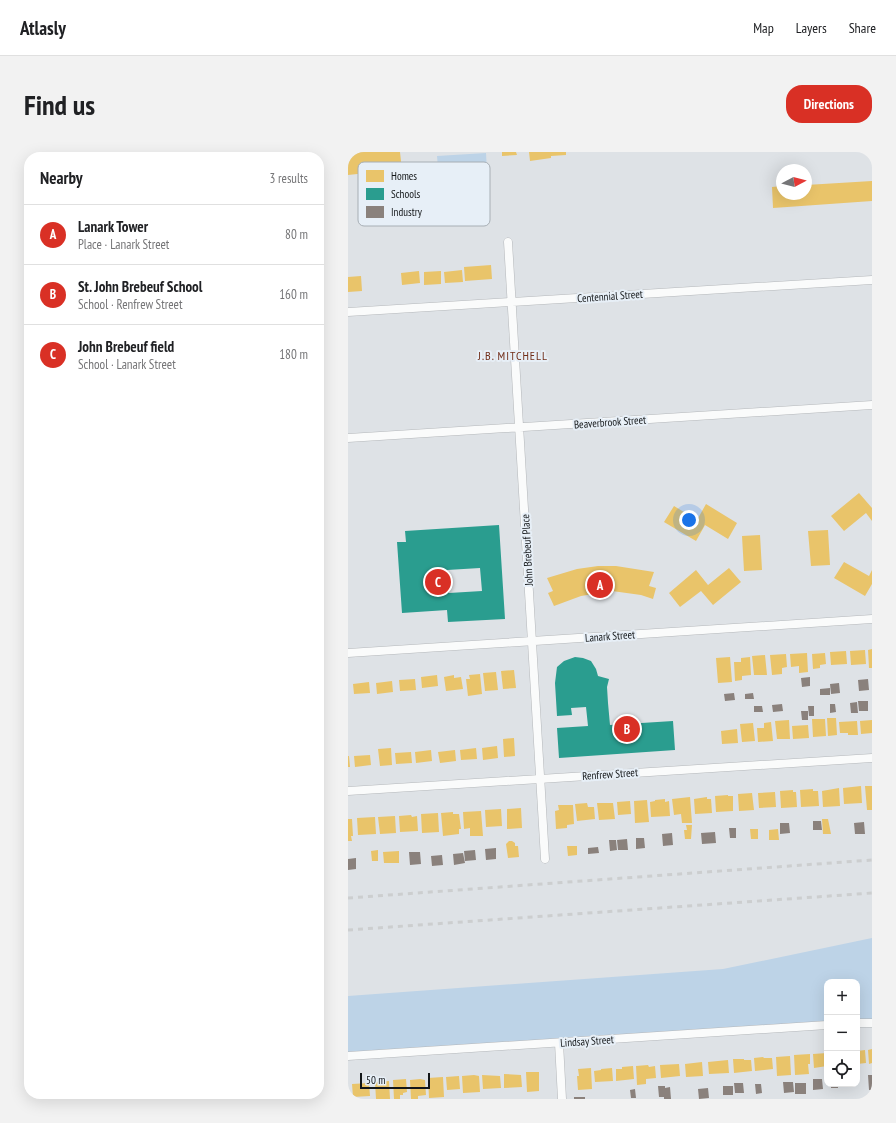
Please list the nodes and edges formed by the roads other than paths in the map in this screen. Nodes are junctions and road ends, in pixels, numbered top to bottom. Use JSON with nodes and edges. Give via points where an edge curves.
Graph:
{"nodes":[{"id":1,"x":508,"y":242,"type":"dead end"},
{"id":2,"x":872,"y":280,"type":"edge"},
{"id":3,"x":512,"y":303,"type":"junction"},
{"id":4,"x":348,"y":312,"type":"edge"},
{"id":5,"x":872,"y":405,"type":"edge"},
{"id":6,"x":519,"y":428,"type":"junction"},
{"id":7,"x":348,"y":438,"type":"edge"},
{"id":8,"x":872,"y":619,"type":"edge"},
{"id":9,"x":532,"y":641,"type":"junction"},
{"id":10,"x":348,"y":653,"type":"edge"},
{"id":11,"x":872,"y":758,"type":"edge"},
{"id":12,"x":540,"y":779,"type":"junction"},
{"id":13,"x":348,"y":791,"type":"edge"},
{"id":14,"x":545,"y":859,"type":"dead end"},
{"id":15,"x":872,"y":1022,"type":"edge"},
{"id":16,"x":860,"y":1024,"type":"edge"},
{"id":17,"x":824,"y":1025,"type":"edge"},
{"id":18,"x":559,"y":1043,"type":"junction"},
{"id":19,"x":348,"y":1056,"type":"edge"},
{"id":20,"x":562,"y":1099,"type":"edge"}],
"edges":[{"from":1,"to":3,"type":"street","name":"John Brebeuf Place"},
{"from":2,"to":3,"type":"street","name":"Centennial Street"},
{"from":3,"to":4,"type":"street","name":"Centennial Street"},
{"from":3,"to":6,"type":"street","name":"John Brebeuf Place"},
{"from":5,"to":6,"type":"street","name":"Beaverbrook Street"},
{"from":6,"to":7,"type":"street","name":"Beaverbrook Street"},
{"from":6,"to":9,"type":"street","name":"John Brebeuf Place"},
{"from":8,"to":9,"type":"street","name":"Lanark Street"},
{"from":9,"to":10,"type":"street","name":"Lanark Street"},
{"from":9,"to":12,"type":"street","name":"John Brebeuf Place"},
{"from":11,"to":12,"type":"street","name":"Renfrew Street"},
{"from":12,"to":13,"type":"street","name":"Renfrew Street"},
{"from":12,"to":14,"type":"street","name":"John Brebeuf Place"},
{"from":15,"to":16,"type":"street"},
{"from":17,"to":18,"type":"street","name":"Lindsay Street"},
{"from":18,"to":19,"type":"street","name":"Lindsay Street"},
{"from":18,"to":20,"type":"street"}]}
